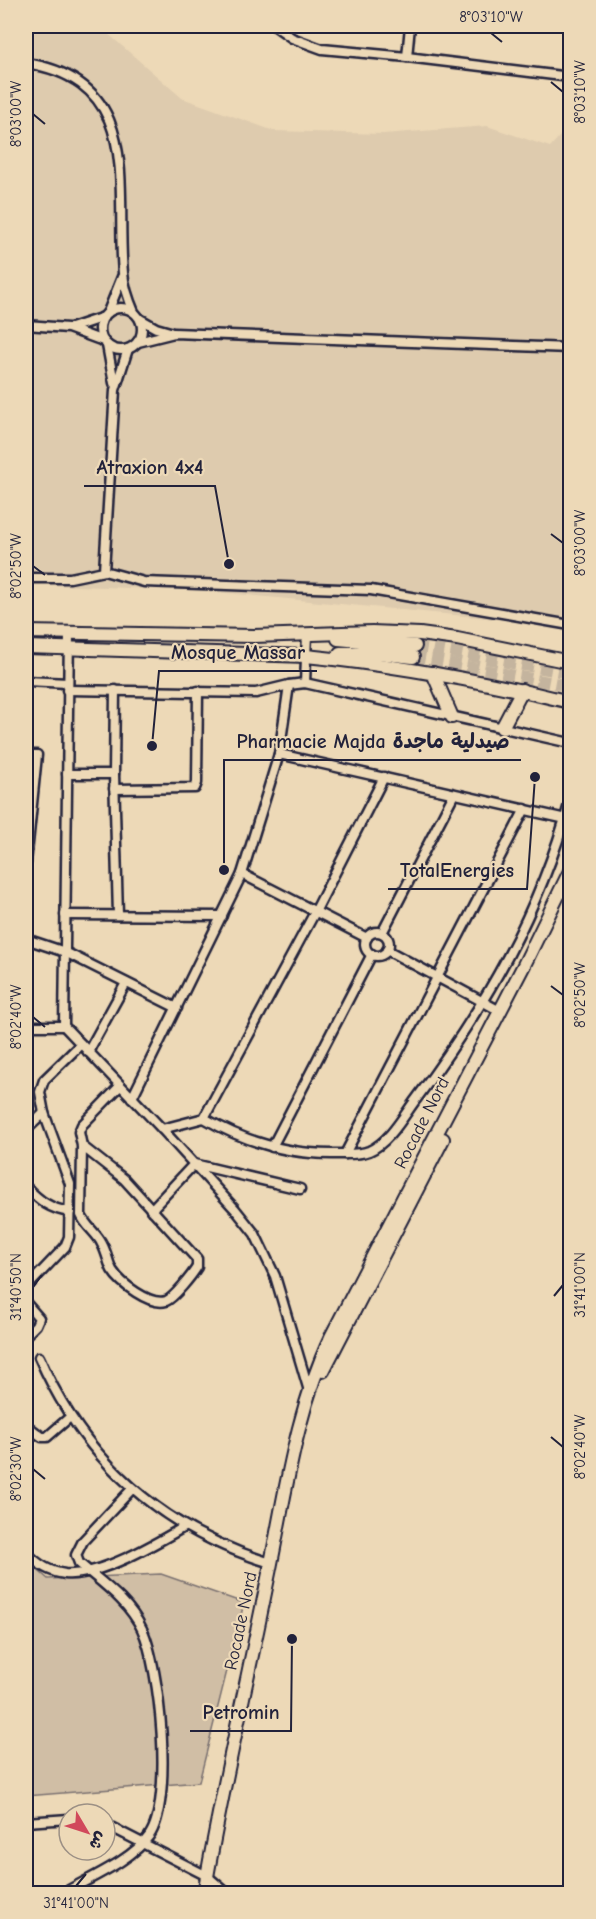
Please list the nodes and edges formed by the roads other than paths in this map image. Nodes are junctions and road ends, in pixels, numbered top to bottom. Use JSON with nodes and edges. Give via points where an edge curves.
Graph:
{"nodes":[{"id":1,"x":275,"y":26,"type":"edge"},
{"id":2,"x":410,"y":26,"type":"edge"},
{"id":3,"x":407,"y":57,"type":"junction"},
{"id":4,"x":26,"y":63,"type":"edge"},
{"id":5,"x":570,"y":77,"type":"edge"},
{"id":6,"x":123,"y":274,"type":"junction"},
{"id":7,"x":106,"y":314,"type":"junction"},
{"id":8,"x":137,"y":316,"type":"junction"},
{"id":9,"x":26,"y":325,"type":"edge"},
{"id":10,"x":68,"y":328,"type":"junction"},
{"id":11,"x":174,"y":333,"type":"junction"},
{"id":12,"x":138,"y":342,"type":"junction"},
{"id":13,"x":105,"y":343,"type":"junction"},
{"id":14,"x":570,"y":348,"type":"edge"},
{"id":15,"x":128,"y":350,"type":"junction"},
{"id":16,"x":115,"y":390,"type":"junction"},
{"id":17,"x":104,"y":571,"type":"junction"},
{"id":18,"x":26,"y":578,"type":"edge"},
{"id":19,"x":570,"y":625,"type":"edge"},
{"id":20,"x":26,"y":632,"type":"edge"},
{"id":21,"x":69,"y":633,"type":"junction"},
{"id":22,"x":307,"y":634,"type":"junction"},
{"id":23,"x":26,"y":647,"type":"edge"},
{"id":24,"x":68,"y":648,"type":"junction"},
{"id":25,"x":306,"y":656,"type":"junction"},
{"id":26,"x":570,"y":662,"type":"edge"},
{"id":27,"x":433,"y":673,"type":"junction"},
{"id":28,"x":26,"y":681,"type":"edge"},
{"id":29,"x":304,"y":683,"type":"junction"},
{"id":30,"x":289,"y":685,"type":"junction"},
{"id":31,"x":67,"y":687,"type":"junction"},
{"id":32,"x":115,"y":690,"type":"junction"},
{"id":33,"x":522,"y":690,"type":"junction"},
{"id":34,"x":198,"y":691,"type":"junction"},
{"id":35,"x":570,"y":702,"type":"edge"},
{"id":36,"x":452,"y":717,"type":"junction"},
{"id":37,"x":502,"y":728,"type":"junction"},
{"id":38,"x":570,"y":743,"type":"edge"},
{"id":39,"x":279,"y":754,"type":"junction"},
{"id":40,"x":26,"y":755,"type":"edge"},
{"id":41,"x":67,"y":774,"type":"junction"},
{"id":42,"x":114,"y":774,"type":"junction"},
{"id":43,"x":384,"y":777,"type":"junction"},
{"id":44,"x":114,"y":789,"type":"junction"},
{"id":45,"x":454,"y":794,"type":"junction"},
{"id":46,"x":570,"y":801,"type":"edge"},
{"id":47,"x":525,"y":809,"type":"junction"},
{"id":48,"x":569,"y":820,"type":"edge"},
{"id":49,"x":26,"y":863,"type":"edge"},
{"id":50,"x":570,"y":871,"type":"edge"},
{"id":51,"x":242,"y":874,"type":"junction"},
{"id":52,"x":570,"y":886,"type":"edge"},
{"id":53,"x":315,"y":912,"type":"junction"},
{"id":54,"x":65,"y":915,"type":"junction"},
{"id":55,"x":118,"y":915,"type":"junction"},
{"id":56,"x":222,"y":916,"type":"junction"},
{"id":57,"x":382,"y":933,"type":"junction"},
{"id":58,"x":367,"y":938,"type":"junction"},
{"id":59,"x":32,"y":941,"type":"dead end"},
{"id":60,"x":387,"y":950,"type":"junction"},
{"id":61,"x":65,"y":952,"type":"junction"},
{"id":62,"x":372,"y":954,"type":"junction"},
{"id":63,"x":438,"y":977,"type":"junction"},
{"id":64,"x":126,"y":983,"type":"junction"},
{"id":65,"x":484,"y":1002,"type":"junction"},
{"id":66,"x":177,"y":1008,"type":"junction"},
{"id":67,"x":500,"y":1011,"type":"junction"},
{"id":68,"x":26,"y":1026,"type":"edge"},
{"id":69,"x":64,"y":1026,"type":"junction"},
{"id":70,"x":81,"y":1044,"type":"junction"},
{"id":71,"x":88,"y":1052,"type":"junction"},
{"id":72,"x":120,"y":1086,"type":"junction"},
{"id":73,"x":132,"y":1098,"type":"junction"},
{"id":74,"x":44,"y":1113,"type":"junction"},
{"id":75,"x":204,"y":1118,"type":"junction"},
{"id":76,"x":162,"y":1128,"type":"junction"},
{"id":77,"x":26,"y":1130,"type":"edge"},
{"id":78,"x":82,"y":1146,"type":"junction"},
{"id":79,"x":272,"y":1148,"type":"junction"},
{"id":80,"x":345,"y":1154,"type":"junction"},
{"id":81,"x":194,"y":1164,"type":"junction"},
{"id":82,"x":26,"y":1187,"type":"edge"},
{"id":83,"x":300,"y":1188,"type":"dead end"},
{"id":84,"x":151,"y":1210,"type":"junction"},
{"id":85,"x":70,"y":1212,"type":"junction"},
{"id":86,"x":26,"y":1288,"type":"edge"},
{"id":87,"x":26,"y":1303,"type":"edge"},
{"id":88,"x":26,"y":1335,"type":"edge"},
{"id":89,"x":39,"y":1357,"type":"dead end"},
{"id":90,"x":310,"y":1393,"type":"junction"},
{"id":91,"x":70,"y":1418,"type":"junction"},
{"id":92,"x":26,"y":1425,"type":"edge"},
{"id":93,"x":132,"y":1489,"type":"junction"},
{"id":94,"x":184,"y":1527,"type":"junction"},
{"id":95,"x":26,"y":1552,"type":"edge"},
{"id":96,"x":271,"y":1563,"type":"junction"},
{"id":97,"x":88,"y":1570,"type":"junction"},
{"id":98,"x":57,"y":1820,"type":"edge"},
{"id":99,"x":26,"y":1822,"type":"edge"},
{"id":100,"x":117,"y":1830,"type":"edge"},
{"id":101,"x":144,"y":1843,"type":"junction"},
{"id":102,"x":207,"y":1876,"type":"junction"},
{"id":103,"x":62,"y":1893,"type":"edge"},
{"id":104,"x":204,"y":1893,"type":"edge"},
{"id":105,"x":228,"y":1893,"type":"edge"}],
"edges":[{"from":1,"to":3,"type":"street","via":[[292,38],[322,49]]},
{"from":2,"to":3,"type":"street"},
{"from":3,"to":5,"type":"street"},
{"from":4,"to":6,"type":"street","via":[[54,70],[84,87],[113,128],[121,170]]},
{"from":6,"to":7,"type":"street"},
{"from":6,"to":8,"type":"street"},
{"from":7,"to":8,"type":"street","via":[[121,308]]},
{"from":7,"to":10,"type":"street"},
{"from":7,"to":13,"type":"street","via":[[100,329]]},
{"from":8,"to":11,"type":"street"},
{"from":8,"to":12,"type":"street","via":[[142,331]]},
{"from":9,"to":10,"type":"street"},
{"from":10,"to":13,"type":"street"},
{"from":11,"to":12,"type":"street"},
{"from":11,"to":14,"type":"street"},
{"from":12,"to":15,"type":"street"},
{"from":13,"to":15,"type":"street","via":[[117,350]]},
{"from":13,"to":16,"type":"street"},
{"from":15,"to":16,"type":"street"},
{"from":16,"to":17,"type":"street"},
{"from":17,"to":18,"type":"street","via":[[75,578]]},
{"from":17,"to":19,"type":"street","via":[[144,582],[371,590]]},
{"from":20,"to":21,"type":"highway"},
{"from":21,"to":22,"type":"highway"},
{"from":21,"to":24,"type":"street"},
{"from":22,"to":25,"type":"street"},
{"from":22,"to":25,"type":"highway","via":[[414,651]]},
{"from":22,"to":26,"type":"highway","via":[[420,634]]},
{"from":23,"to":24,"type":"highway"},
{"from":24,"to":25,"type":"highway"},
{"from":24,"to":31,"type":"street"},
{"from":25,"to":27,"type":"highway"},
{"from":25,"to":29,"type":"street"},
{"from":27,"to":33,"type":"highway"},
{"from":27,"to":36,"type":"highway"},
{"from":28,"to":31,"type":"street"},
{"from":29,"to":30,"type":"street"},
{"from":29,"to":36,"type":"street"},
{"from":30,"to":34,"type":"street","via":[[256,693]]},
{"from":30,"to":39,"type":"street"},
{"from":31,"to":32,"type":"street"},
{"from":31,"to":41,"type":"street"},
{"from":32,"to":34,"type":"street"},
{"from":32,"to":42,"type":"street"},
{"from":33,"to":35,"type":"highway"},
{"from":33,"to":37,"type":"highway"},
{"from":34,"to":44,"type":"street","via":[[195,788]]},
{"from":36,"to":37,"type":"street"},
{"from":37,"to":38,"type":"street"},
{"from":39,"to":43,"type":"street"},
{"from":39,"to":51,"type":"street"},
{"from":40,"to":49,"type":"street","via":[[37,755]]},
{"from":41,"to":42,"type":"street"},
{"from":41,"to":54,"type":"street"},
{"from":42,"to":44,"type":"street"},
{"from":43,"to":45,"type":"street"},
{"from":43,"to":53,"type":"street"},
{"from":44,"to":55,"type":"street"},
{"from":45,"to":47,"type":"street"},
{"from":45,"to":57,"type":"street"},
{"from":46,"to":48,"type":"street"},
{"from":47,"to":48,"type":"street"},
{"from":47,"to":63,"type":"street"},
{"from":48,"to":65,"type":"street","via":[[537,897]]},
{"from":50,"to":67,"type":"highway","name":"Rocade Nord"},
{"from":51,"to":53,"type":"street"},
{"from":51,"to":56,"type":"street"},
{"from":52,"to":90,"type":"highway","name":"Rocade Nord","via":[[458,1111]]},
{"from":53,"to":58,"type":"street"},
{"from":53,"to":75,"type":"street"},
{"from":54,"to":55,"type":"street"},
{"from":54,"to":61,"type":"street"},
{"from":55,"to":56,"type":"street"},
{"from":56,"to":66,"type":"street"},
{"from":57,"to":58,"type":"street","via":[[372,933]]},
{"from":57,"to":60,"type":"street","via":[[389,942]]},
{"from":58,"to":62,"type":"street","via":[[367,949]]},
{"from":59,"to":61,"type":"street"},
{"from":60,"to":62,"type":"street"},
{"from":60,"to":63,"type":"street"},
{"from":61,"to":64,"type":"street"},
{"from":61,"to":69,"type":"street"},
{"from":62,"to":79,"type":"street"},
{"from":63,"to":65,"type":"street"},
{"from":63,"to":80,"type":"street"},
{"from":64,"to":66,"type":"street"},
{"from":64,"to":71,"type":"street"},
{"from":65,"to":67,"type":"street"},
{"from":65,"to":80,"type":"street","via":[[387,1137],[368,1151]]},
{"from":66,"to":73,"type":"street"},
{"from":67,"to":90,"type":"highway","name":"Rocade Nord","via":[[331,1337]]},
{"from":68,"to":69,"type":"street"},
{"from":69,"to":70,"type":"street"},
{"from":70,"to":71,"type":"street"},
{"from":70,"to":74,"type":"street","via":[[42,1084]]},
{"from":71,"to":72,"type":"street"},
{"from":72,"to":73,"type":"street"},
{"from":72,"to":78,"type":"street","via":[[81,1125]]},
{"from":73,"to":76,"type":"street"},
{"from":74,"to":77,"type":"street"},
{"from":74,"to":85,"type":"street","via":[[69,1184]]},
{"from":75,"to":76,"type":"street"},
{"from":75,"to":79,"type":"street","via":[[232,1134]]},
{"from":76,"to":81,"type":"street"},
{"from":78,"to":84,"type":"street","via":[[116,1172]]},
{"from":78,"to":84,"type":"street","via":[[83,1219],[102,1243],[112,1271],[126,1286],[144,1296],[166,1301],[198,1263]]},
{"from":79,"to":80,"type":"street"},
{"from":81,"to":83,"type":"street"},
{"from":81,"to":84,"type":"street"},
{"from":81,"to":90,"type":"street","via":[[245,1220],[263,1248]]},
{"from":82,"to":85,"type":"street","via":[[46,1206]]},
{"from":85,"to":86,"type":"street","via":[[65,1247]]},
{"from":87,"to":88,"type":"street","via":[[39,1318]]},
{"from":89,"to":91,"type":"street"},
{"from":90,"to":96,"type":"highway","name":"Rocade Nord","via":[[282,1500]]},
{"from":91,"to":92,"type":"street","via":[[47,1437]]},
{"from":91,"to":93,"type":"street"},
{"from":93,"to":94,"type":"street"},
{"from":93,"to":97,"type":"street","via":[[78,1548],[76,1556]]},
{"from":94,"to":96,"type":"street","via":[[226,1548]]},
{"from":94,"to":97,"type":"street","via":[[134,1554]]},
{"from":95,"to":97,"type":"street","via":[[55,1572],[72,1574]]},
{"from":96,"to":102,"type":"highway","name":"Rocade Nord"},
{"from":97,"to":101,"type":"street","via":[[133,1613],[148,1645],[161,1717],[163,1760],[157,1819]]},
{"from":98,"to":99,"type":"street"},
{"from":100,"to":101,"type":"street"},
{"from":101,"to":102,"type":"street"},
{"from":101,"to":103,"type":"street"},
{"from":102,"to":104,"type":"highway","name":"Rocade Nord"},
{"from":102,"to":105,"type":"street"}]}
